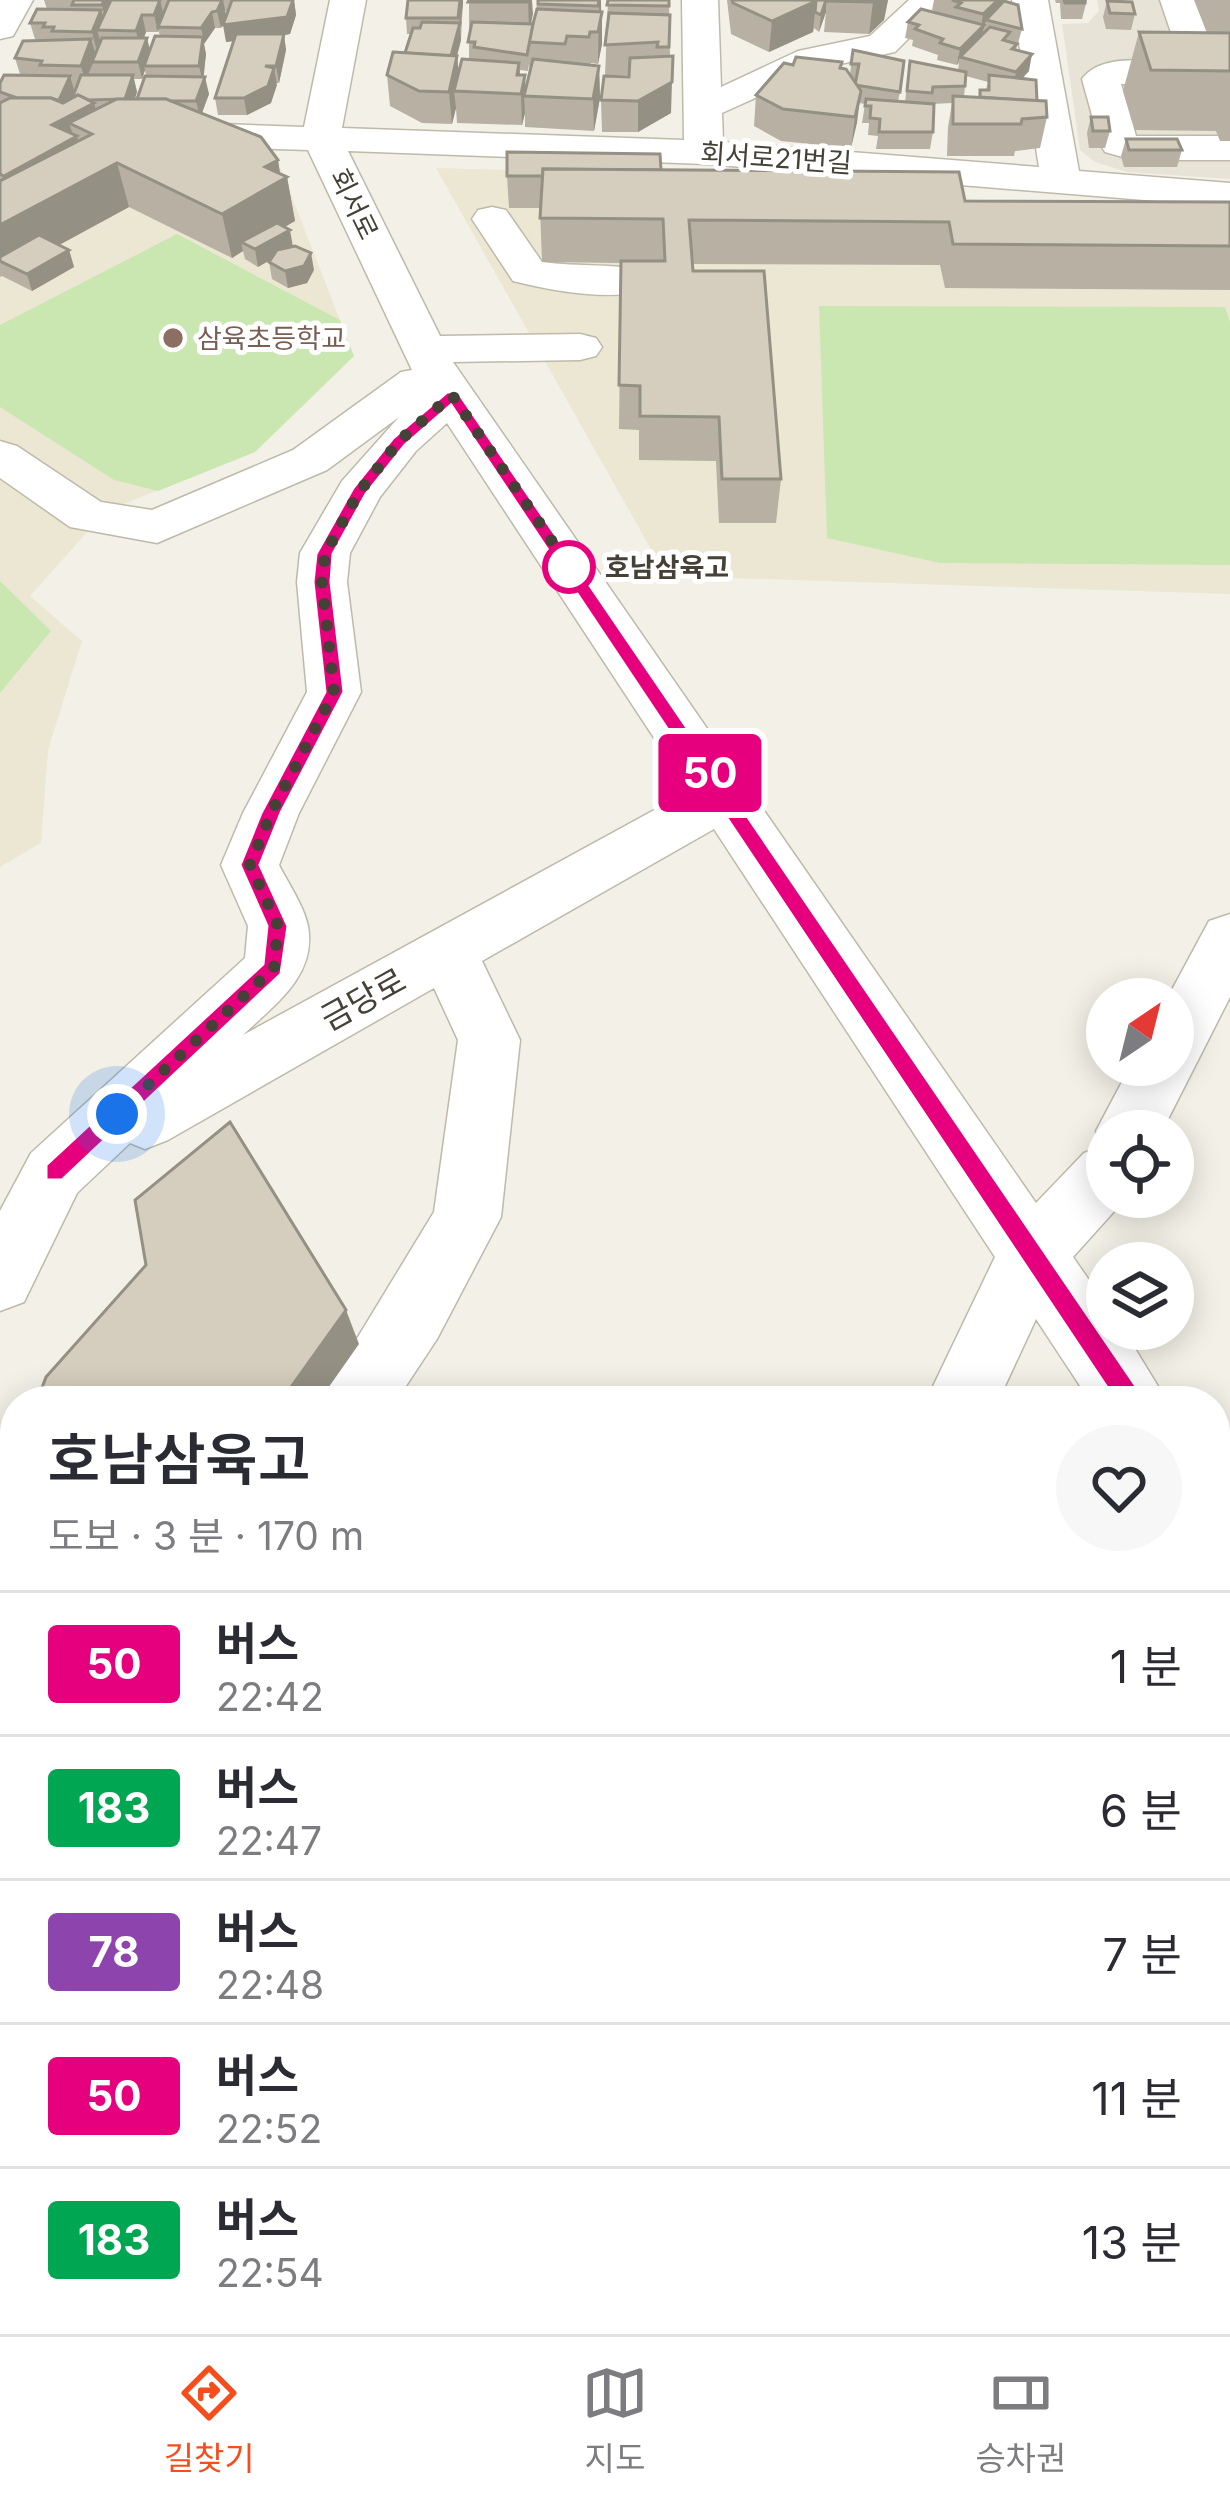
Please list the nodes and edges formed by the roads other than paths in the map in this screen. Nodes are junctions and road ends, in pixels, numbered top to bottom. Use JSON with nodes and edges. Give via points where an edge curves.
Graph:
{"nodes":[{"id":1,"x":15,"y":0,"type":"edge"},
{"id":2,"x":348,"y":0,"type":"edge"},
{"id":3,"x":700,"y":0,"type":"edge"},
{"id":4,"x":929,"y":0,"type":"edge"},
{"id":5,"x":1030,"y":0,"type":"edge"},
{"id":6,"x":1178,"y":0,"type":"edge"},
{"id":7,"x":0,"y":28,"type":"edge"},
{"id":8,"x":703,"y":104,"type":"junction"},
{"id":9,"x":0,"y":128,"type":"edge"},
{"id":10,"x":321,"y":136,"type":"junction"},
{"id":11,"x":1213,"y":148,"type":"edge"},
{"id":12,"x":705,"y":152,"type":"junction"},
{"id":13,"x":1061,"y":180,"type":"junction"},
{"id":14,"x":1217,"y":194,"type":"edge"},
{"id":15,"x":492,"y":219,"type":"dead end"},
{"id":16,"x":584,"y":281,"type":"junction"},
{"id":17,"x":638,"y":281,"type":"edge"},
{"id":18,"x":437,"y":371,"type":"junction"},
{"id":19,"x":0,"y":456,"type":"edge"},
{"id":20,"x":726,"y":796,"type":"junction"},
{"id":21,"x":1230,"y":938,"type":"edge"},
{"id":22,"x":448,"y":952,"type":"junction"},
{"id":23,"x":1194,"y":1007,"type":"edge"},
{"id":24,"x":27,"y":1186,"type":"edge"},
{"id":25,"x":1086,"y":1196,"type":"edge"},
{"id":26,"x":1030,"y":1256,"type":"junction"},
{"id":27,"x":0,"y":1280,"type":"edge"},
{"id":28,"x":365,"y":1386,"type":"edge"},
{"id":29,"x":969,"y":1386,"type":"edge"},
{"id":30,"x":1121,"y":1386,"type":"edge"}],
"edges":[{"from":1,"to":7,"type":"street"},
{"from":2,"to":10,"type":"street","name":"회서로"},
{"from":3,"to":8,"type":"street"},
{"from":4,"to":8,"type":"street","via":[[881,44],[811,58]]},
{"from":5,"to":13,"type":"street"},
{"from":6,"to":11,"type":"street","via":[[1201,68],[1101,79],[1119,144]]},
{"from":8,"to":12,"type":"street"},
{"from":9,"to":10,"type":"street","name":"회서로21번길"},
{"from":10,"to":12,"type":"street","name":"회서로21번길"},
{"from":10,"to":18,"type":"street","name":"회서로"},
{"from":11,"to":14,"type":"street"},
{"from":12,"to":13,"type":"street","name":"회서로21번길"},
{"from":13,"to":14,"type":"street","name":"회서로21번길"},
{"from":15,"to":16,"type":"street","via":[[528,272]]},
{"from":16,"to":17,"type":"street"},
{"from":16,"to":18,"type":"street","via":[[579,363]]},
{"from":18,"to":19,"type":"street","via":[[310,460],[157,527],[87,516]]},
{"from":18,"to":20,"type":"street","name":"회서로"},
{"from":18,"to":24,"type":"street","via":[[325,554],[334,692],[250,865],[278,926],[274,968]]},
{"from":20,"to":22,"type":"street","name":"금당로"},
{"from":20,"to":26,"type":"street","name":"회서로"},
{"from":21,"to":23,"type":"street"},
{"from":22,"to":24,"type":"street","name":"금당로"},
{"from":22,"to":28,"type":"street","via":[[489,1040],[467,1217]]},
{"from":24,"to":27,"type":"street"},
{"from":25,"to":26,"type":"street"},
{"from":26,"to":29,"type":"street"},
{"from":26,"to":30,"type":"street","name":"회서로"}]}
